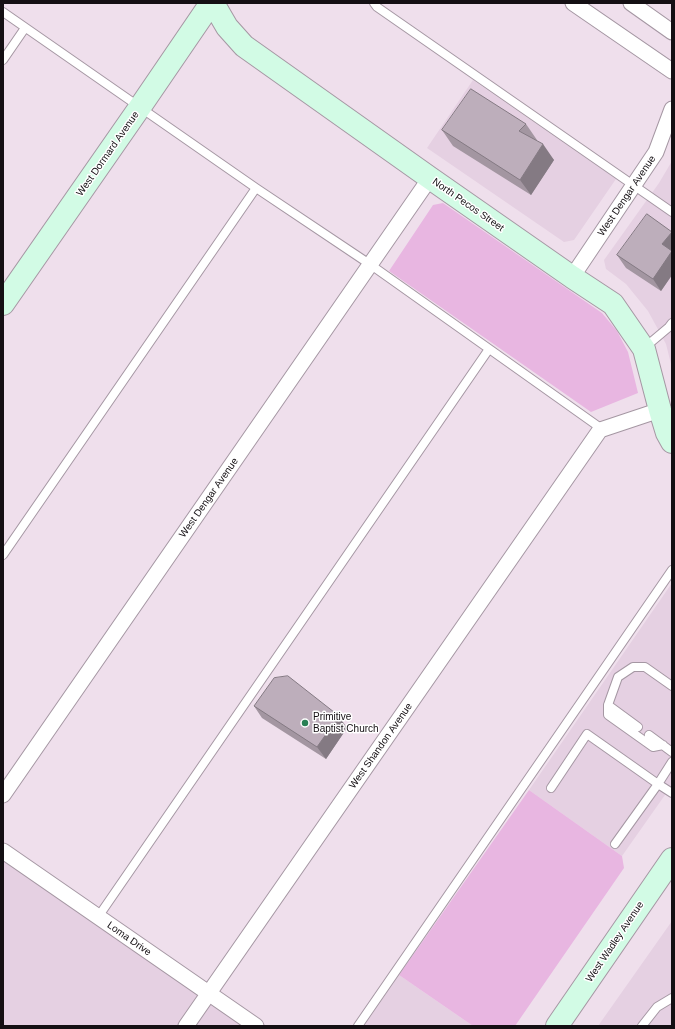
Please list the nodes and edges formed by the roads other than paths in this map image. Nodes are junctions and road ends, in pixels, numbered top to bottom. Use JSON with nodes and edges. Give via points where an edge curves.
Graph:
{"nodes":[{"id":1,"x":212,"y":3,"type":"edge"},
{"id":2,"x":374,"y":3,"type":"edge"},
{"id":3,"x":574,"y":3,"type":"edge"},
{"id":4,"x":631,"y":3,"type":"edge"},
{"id":5,"x":3,"y":12,"type":"edge"},
{"id":6,"x":25,"y":28,"type":"junction"},
{"id":7,"x":672,"y":32,"type":"edge"},
{"id":8,"x":3,"y":60,"type":"edge"},
{"id":9,"x":672,"y":71,"type":"edge"},
{"id":10,"x":140,"y":107,"type":"junction"},
{"id":11,"x":672,"y":109,"type":"edge"},
{"id":12,"x":430,"y":178,"type":"junction"},
{"id":13,"x":634,"y":186,"type":"junction"},
{"id":14,"x":256,"y":188,"type":"junction"},
{"id":15,"x":672,"y":212,"type":"edge"},
{"id":16,"x":370,"y":265,"type":"junction"},
{"id":17,"x":572,"y":277,"type":"junction"},
{"id":18,"x":3,"y":304,"type":"edge"},
{"id":19,"x":672,"y":323,"type":"edge"},
{"id":20,"x":644,"y":348,"type":"junction"},
{"id":21,"x":489,"y":349,"type":"junction"},
{"id":22,"x":663,"y":408,"type":"junction"},
{"id":23,"x":602,"y":429,"type":"junction"},
{"id":24,"x":672,"y":442,"type":"edge"},
{"id":25,"x":3,"y":555,"type":"edge"},
{"id":26,"x":672,"y":570,"type":"edge"},
{"id":27,"x":672,"y":686,"type":"edge"},
{"id":28,"x":608,"y":705,"type":"junction"},
{"id":29,"x":638,"y":727,"type":"dead end"},
{"id":30,"x":649,"y":735,"type":"dead end"},
{"id":31,"x":663,"y":745,"type":"junction"},
{"id":32,"x":672,"y":752,"type":"edge"},
{"id":33,"x":672,"y":762,"type":"edge"},
{"id":34,"x":658,"y":784,"type":"junction"},
{"id":35,"x":551,"y":788,"type":"dead end"},
{"id":36,"x":672,"y":793,"type":"edge"},
{"id":37,"x":3,"y":796,"type":"edge"},
{"id":38,"x":615,"y":844,"type":"dead end"},
{"id":39,"x":3,"y":851,"type":"edge"},
{"id":40,"x":672,"y":859,"type":"edge"},
{"id":41,"x":98,"y":917,"type":"junction"},
{"id":42,"x":209,"y":994,"type":"junction"},
{"id":43,"x":672,"y":998,"type":"edge"},
{"id":44,"x":186,"y":1026,"type":"edge"},
{"id":45,"x":256,"y":1026,"type":"edge"},
{"id":46,"x":358,"y":1026,"type":"edge"},
{"id":47,"x":557,"y":1026,"type":"edge"},
{"id":48,"x":642,"y":1026,"type":"edge"}],
"edges":[{"from":1,"to":10,"type":"street","name":"West Dormard Avenue"},
{"from":1,"to":12,"type":"street","name":"North Pecos Street","via":[[227,27],[244,46]]},
{"from":2,"to":13,"type":"lane"},
{"from":3,"to":9,"type":"street"},
{"from":4,"to":7,"type":"street"},
{"from":5,"to":6,"type":"lane"},
{"from":6,"to":8,"type":"lane"},
{"from":6,"to":10,"type":"lane"},
{"from":10,"to":14,"type":"lane"},
{"from":10,"to":18,"type":"street","name":"West Dormard Avenue"},
{"from":11,"to":13,"type":"street","name":"West Dengar Avenue","via":[[656,152]]},
{"from":12,"to":16,"type":"street","name":"West Dengar Avenue"},
{"from":12,"to":17,"type":"street","name":"North Pecos Street"},
{"from":13,"to":15,"type":"lane"},
{"from":13,"to":17,"type":"street","name":"West Dengar Avenue"},
{"from":14,"to":16,"type":"lane"},
{"from":14,"to":25,"type":"lane"},
{"from":16,"to":21,"type":"lane"},
{"from":16,"to":37,"type":"street","name":"West Dengar Avenue"},
{"from":17,"to":20,"type":"street","name":"North Pecos Street","via":[[613,304]]},
{"from":19,"to":20,"type":"lane"},
{"from":20,"to":22,"type":"street","name":"North Pecos Street"},
{"from":21,"to":23,"type":"lane"},
{"from":21,"to":41,"type":"lane"},
{"from":22,"to":23,"type":"street"},
{"from":22,"to":24,"type":"street","name":"North Pecos Street","via":[[667,433]]},
{"from":23,"to":42,"type":"street","name":"West Shandon Avenue"},
{"from":26,"to":46,"type":"lane"},
{"from":27,"to":28,"type":"lane","via":[[645,667],[633,667],[618,677]]},
{"from":28,"to":29,"type":"lane"},
{"from":28,"to":31,"type":"lane","via":[[608,715],[653,747]]},
{"from":30,"to":31,"type":"lane"},
{"from":31,"to":32,"type":"lane"},
{"from":33,"to":34,"type":"lane"},
{"from":34,"to":35,"type":"lane","via":[[587,734]]},
{"from":34,"to":36,"type":"lane"},
{"from":34,"to":38,"type":"lane"},
{"from":39,"to":41,"type":"street","name":"Loma Drive"},
{"from":40,"to":47,"type":"street","name":"West Wadley Avenue"},
{"from":41,"to":42,"type":"street","name":"Loma Drive"},
{"from":42,"to":44,"type":"street","name":"West Shandon Avenue"},
{"from":42,"to":45,"type":"street","name":"Loma Drive"},
{"from":43,"to":48,"type":"lane","via":[[657,1007]]}]}
